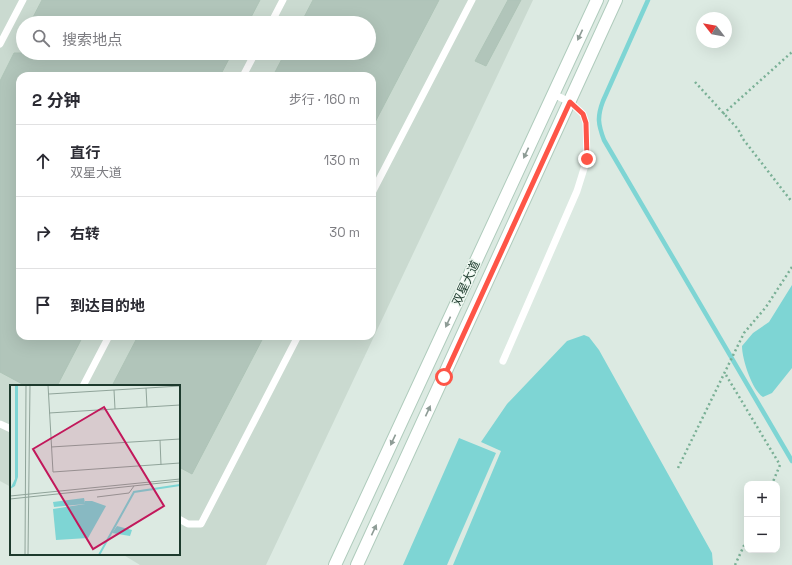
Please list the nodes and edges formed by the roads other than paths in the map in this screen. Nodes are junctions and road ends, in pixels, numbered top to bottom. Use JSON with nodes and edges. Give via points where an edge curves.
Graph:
{"nodes":[{"id":1,"x":23,"y":0,"type":"edge"},
{"id":2,"x":283,"y":0,"type":"edge"},
{"id":3,"x":472,"y":0,"type":"edge"},
{"id":4,"x":597,"y":0,"type":"edge"},
{"id":5,"x":616,"y":0,"type":"edge"},
{"id":6,"x":275,"y":16,"type":"edge"},
{"id":7,"x":0,"y":44,"type":"edge"},
{"id":8,"x":251,"y":60,"type":"edge"},
{"id":9,"x":245,"y":72,"type":"edge"},
{"id":10,"x":554,"y":94,"type":"junction"},
{"id":11,"x":570,"y":102,"type":"junction"},
{"id":12,"x":376,"y":185,"type":"edge"},
{"id":13,"x":106,"y":340,"type":"edge"},
{"id":14,"x":296,"y":340,"type":"edge"},
{"id":15,"x":503,"y":361,"type":"dead end"},
{"id":16,"x":84,"y":385,"type":"edge"},
{"id":17,"x":0,"y":424,"type":"edge"},
{"id":18,"x":10,"y":429,"type":"edge"},
{"id":19,"x":180,"y":520,"type":"edge"},
{"id":20,"x":335,"y":565,"type":"edge"},
{"id":21,"x":357,"y":565,"type":"edge"}],
"edges":[{"from":1,"to":7,"type":"lane"},
{"from":2,"to":6,"type":"lane"},
{"from":3,"to":12,"type":"lane"},
{"from":4,"to":10,"type":"street","name":"双星大道","one_way":true},
{"from":5,"to":11,"type":"street","name":"双星大道"},
{"from":8,"to":9,"type":"lane"},
{"from":10,"to":11,"type":"lane"},
{"from":10,"to":20,"type":"street","name":"双星大道","one_way":true},
{"from":11,"to":15,"type":"lane","via":[[583,114],[586,123],[587,159],[577,191]]},
{"from":21,"to":11,"type":"street","name":"双星大道","one_way":true},
{"from":13,"to":16,"type":"lane"},
{"from":14,"to":19,"type":"lane","via":[[201,524],[188,524]]},
{"from":17,"to":18,"type":"lane"}]}
